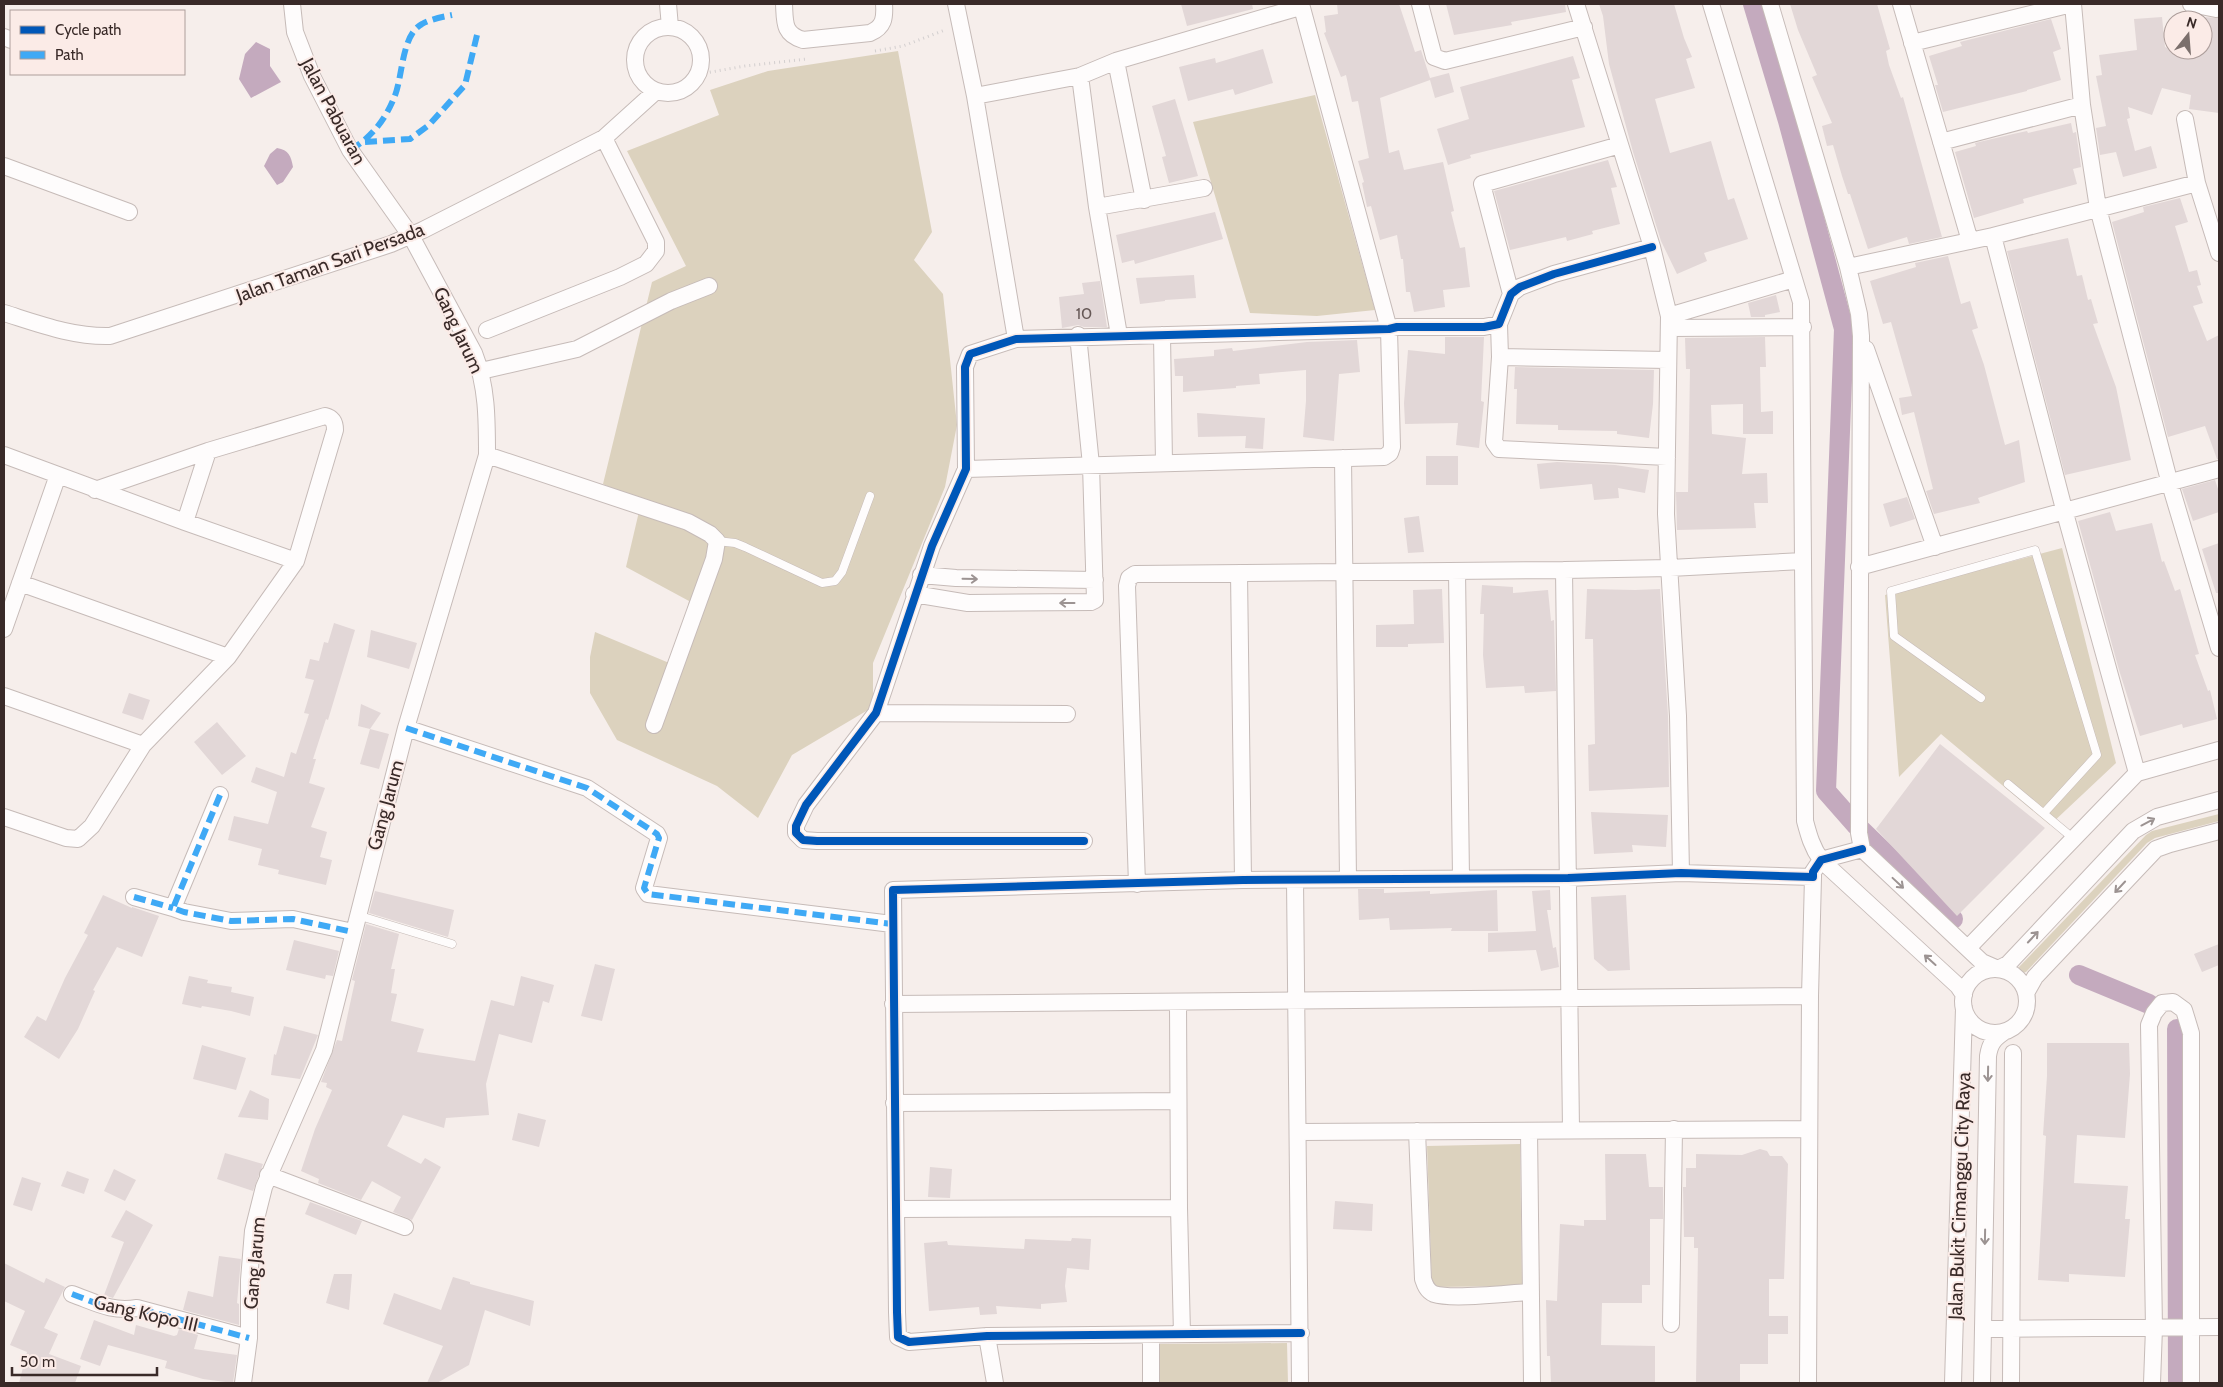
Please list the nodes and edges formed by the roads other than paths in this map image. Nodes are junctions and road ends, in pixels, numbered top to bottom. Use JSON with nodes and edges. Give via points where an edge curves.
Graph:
{"nodes":[{"id":1,"x":292,"y":4,"type":"edge"},
{"id":2,"x":668,"y":4,"type":"edge"},
{"id":3,"x":784,"y":4,"type":"edge"},
{"id":4,"x":884,"y":4,"type":"edge"},
{"id":5,"x":956,"y":4,"type":"edge"},
{"id":6,"x":1420,"y":4,"type":"edge"},
{"id":7,"x":1576,"y":4,"type":"edge"},
{"id":8,"x":1711,"y":4,"type":"edge"},
{"id":9,"x":1770,"y":4,"type":"edge"},
{"id":10,"x":1901,"y":4,"type":"edge"},
{"id":11,"x":2072,"y":4,"type":"edge"},
{"id":12,"x":2191,"y":4,"type":"edge"},
{"id":13,"x":1297,"y":7,"type":"edge"},
{"id":14,"x":2216,"y":9,"type":"dead end"},
{"id":15,"x":670,"y":27,"type":"junction"},
{"id":16,"x":1584,"y":27,"type":"junction"},
{"id":17,"x":1912,"y":43,"type":"junction"},
{"id":18,"x":1116,"y":61,"type":"junction"},
{"id":19,"x":1080,"y":76,"type":"junction"},
{"id":20,"x":656,"y":91,"type":"junction"},
{"id":21,"x":975,"y":96,"type":"junction"},
{"id":22,"x":2082,"y":105,"type":"junction"},
{"id":23,"x":2185,"y":119,"type":"dead end"},
{"id":24,"x":604,"y":138,"type":"junction"},
{"id":25,"x":1941,"y":142,"type":"junction"},
{"id":26,"x":1620,"y":145,"type":"junction"},
{"id":27,"x":4,"y":166,"type":"edge"},
{"id":28,"x":2197,"y":183,"type":"junction"},
{"id":29,"x":1204,"y":188,"type":"dead end"},
{"id":30,"x":1144,"y":200,"type":"junction"},
{"id":31,"x":1097,"y":207,"type":"junction"},
{"id":32,"x":2098,"y":208,"type":"junction"},
{"id":33,"x":129,"y":212,"type":"dead end"},
{"id":34,"x":411,"y":236,"type":"junction"},
{"id":35,"x":1993,"y":236,"type":"junction"},
{"id":36,"x":1970,"y":241,"type":"junction"},
{"id":37,"x":1652,"y":247,"type":"junction"},
{"id":38,"x":2219,"y":253,"type":"edge"},
{"id":39,"x":1848,"y":267,"type":"junction"},
{"id":40,"x":1794,"y":279,"type":"junction"},
{"id":41,"x":709,"y":286,"type":"dead end"},
{"id":42,"x":1511,"y":294,"type":"junction"},
{"id":43,"x":4,"y":312,"type":"edge"},
{"id":44,"x":1669,"y":322,"type":"junction"},
{"id":45,"x":1499,"y":324,"type":"junction"},
{"id":46,"x":1802,"y":327,"type":"junction"},
{"id":47,"x":1389,"y":329,"type":"junction"},
{"id":48,"x":487,"y":330,"type":"dead end"},
{"id":49,"x":1078,"y":335,"type":"junction"},
{"id":50,"x":1119,"y":335,"type":"junction"},
{"id":51,"x":1162,"y":335,"type":"junction"},
{"id":52,"x":1861,"y":336,"type":"junction"},
{"id":53,"x":1016,"y":339,"type":"junction"},
{"id":54,"x":1500,"y":357,"type":"junction"},
{"id":55,"x":1668,"y":360,"type":"junction"},
{"id":56,"x":481,"y":370,"type":"junction"},
{"id":57,"x":208,"y":451,"type":"junction"},
{"id":58,"x":4,"y":455,"type":"edge"},
{"id":59,"x":487,"y":455,"type":"junction"},
{"id":60,"x":1667,"y":457,"type":"junction"},
{"id":61,"x":1343,"y":458,"type":"junction"},
{"id":62,"x":1164,"y":463,"type":"junction"},
{"id":63,"x":1091,"y":465,"type":"junction"},
{"id":64,"x":966,"y":469,"type":"junction"},
{"id":65,"x":2219,"y":469,"type":"edge"},
{"id":66,"x":58,"y":475,"type":"junction"},
{"id":67,"x":2170,"y":484,"type":"junction"},
{"id":68,"x":95,"y":490,"type":"junction"},
{"id":69,"x":870,"y":496,"type":"dead end"},
{"id":70,"x":2065,"y":512,"type":"junction"},
{"id":71,"x":185,"y":522,"type":"junction"},
{"id":72,"x":717,"y":542,"type":"junction"},
{"id":73,"x":1935,"y":548,"type":"junction"},
{"id":74,"x":296,"y":561,"type":"junction"},
{"id":75,"x":1803,"y":561,"type":"junction"},
{"id":76,"x":1670,"y":568,"type":"junction"},
{"id":77,"x":1859,"y":568,"type":"junction"},
{"id":78,"x":1564,"y":570,"type":"junction"},
{"id":79,"x":1457,"y":571,"type":"junction"},
{"id":80,"x":1344,"y":572,"type":"junction"},
{"id":81,"x":1239,"y":573,"type":"junction"},
{"id":82,"x":921,"y":575,"type":"junction"},
{"id":83,"x":1095,"y":580,"type":"junction"},
{"id":84,"x":20,"y":583,"type":"junction"},
{"id":85,"x":914,"y":594,"type":"junction"},
{"id":86,"x":4,"y":628,"type":"edge"},
{"id":87,"x":2219,"y":648,"type":"edge"},
{"id":88,"x":228,"y":657,"type":"junction"},
{"id":89,"x":4,"y":696,"type":"edge"},
{"id":90,"x":1981,"y":698,"type":"dead end"},
{"id":91,"x":876,"y":713,"type":"junction"},
{"id":92,"x":1067,"y":714,"type":"dead end"},
{"id":93,"x":654,"y":725,"type":"dead end"},
{"id":94,"x":406,"y":728,"type":"junction"},
{"id":95,"x":143,"y":745,"type":"junction"},
{"id":96,"x":2219,"y":750,"type":"edge"},
{"id":97,"x":2137,"y":773,"type":"junction"},
{"id":98,"x":2008,"y":784,"type":"dead end"},
{"id":99,"x":220,"y":795,"type":"dead end"},
{"id":100,"x":2219,"y":800,"type":"edge"},
{"id":101,"x":2044,"y":813,"type":"junction"},
{"id":102,"x":4,"y":817,"type":"edge"},
{"id":103,"x":2219,"y":831,"type":"edge"},
{"id":104,"x":2074,"y":839,"type":"junction"},
{"id":105,"x":1084,"y":841,"type":"dead end"},
{"id":106,"x":1862,"y":850,"type":"junction"},
{"id":107,"x":1821,"y":860,"type":"junction"},
{"id":108,"x":1681,"y":873,"type":"junction"},
{"id":109,"x":1813,"y":877,"type":"junction"},
{"id":110,"x":1460,"y":878,"type":"junction"},
{"id":111,"x":1568,"y":878,"type":"junction"},
{"id":112,"x":1348,"y":879,"type":"junction"},
{"id":113,"x":1243,"y":880,"type":"junction"},
{"id":114,"x":1295,"y":880,"type":"junction"},
{"id":115,"x":1137,"y":884,"type":"junction"},
{"id":116,"x":134,"y":896,"type":"dead end"},
{"id":117,"x":173,"y":908,"type":"junction"},
{"id":118,"x":357,"y":915,"type":"junction"},
{"id":119,"x":892,"y":924,"type":"junction"},
{"id":120,"x":353,"y":932,"type":"junction"},
{"id":121,"x":452,"y":944,"type":"dead end"},
{"id":122,"x":1968,"y":948,"type":"junction"},
{"id":123,"x":1998,"y":969,"type":"junction"},
{"id":124,"x":2026,"y":993,"type":"junction"},
{"id":125,"x":1810,"y":996,"type":"junction"},
{"id":126,"x":1569,"y":999,"type":"junction"},
{"id":127,"x":1296,"y":1001,"type":"junction"},
{"id":128,"x":1964,"y":1001,"type":"junction"},
{"id":129,"x":1178,"y":1002,"type":"junction"},
{"id":130,"x":893,"y":1004,"type":"junction"},
{"id":131,"x":2004,"y":1032,"type":"junction"},
{"id":132,"x":2013,"y":1053,"type":"dead end"},
{"id":133,"x":1178,"y":1101,"type":"junction"},
{"id":134,"x":894,"y":1103,"type":"junction"},
{"id":135,"x":1809,"y":1129,"type":"junction"},
{"id":136,"x":1571,"y":1130,"type":"junction"},
{"id":137,"x":1674,"y":1130,"type":"junction"},
{"id":138,"x":1529,"y":1131,"type":"junction"},
{"id":139,"x":1298,"y":1132,"type":"junction"},
{"id":140,"x":1418,"y":1132,"type":"junction"},
{"id":141,"x":268,"y":1175,"type":"junction"},
{"id":142,"x":1178,"y":1208,"type":"junction"},
{"id":143,"x":896,"y":1209,"type":"junction"},
{"id":144,"x":405,"y":1227,"type":"dead end"},
{"id":145,"x":1531,"y":1292,"type":"junction"},
{"id":146,"x":72,"y":1294,"type":"dead end"},
{"id":147,"x":1671,"y":1324,"type":"dead end"},
{"id":148,"x":2158,"y":1327,"type":"junction"},
{"id":149,"x":2189,"y":1327,"type":"junction"},
{"id":150,"x":2219,"y":1327,"type":"edge"},
{"id":151,"x":1984,"y":1329,"type":"junction"},
{"id":152,"x":2012,"y":1329,"type":"junction"},
{"id":153,"x":1301,"y":1333,"type":"junction"},
{"id":154,"x":1182,"y":1334,"type":"junction"},
{"id":155,"x":1151,"y":1335,"type":"junction"},
{"id":156,"x":987,"y":1336,"type":"junction"},
{"id":157,"x":249,"y":1338,"type":"junction"},
{"id":158,"x":243,"y":1383,"type":"edge"},
{"id":159,"x":995,"y":1383,"type":"edge"},
{"id":160,"x":1151,"y":1383,"type":"edge"},
{"id":161,"x":1300,"y":1383,"type":"edge"},
{"id":162,"x":1532,"y":1383,"type":"edge"},
{"id":163,"x":1808,"y":1383,"type":"edge"},
{"id":164,"x":1953,"y":1383,"type":"edge"},
{"id":165,"x":1982,"y":1383,"type":"edge"},
{"id":166,"x":2011,"y":1383,"type":"edge"},
{"id":167,"x":2152,"y":1383,"type":"edge"},
{"id":168,"x":2192,"y":1383,"type":"edge"}],
"edges":[{"from":1,"to":34,"type":"street","name":"Jalan Pabuaran","via":[[295,32],[312,76],[350,150]]},
{"from":2,"to":15,"type":"street"},
{"from":3,"to":4,"type":"street","via":[[788,31],[803,40],[870,33],[879,29],[884,22]]},
{"from":5,"to":21,"type":"street"},
{"from":6,"to":16,"type":"street","via":[[1434,57],[1445,61]]},
{"from":7,"to":16,"type":"street"},
{"from":8,"to":40,"type":"street"},
{"from":9,"to":39,"type":"street"},
{"from":10,"to":17,"type":"street"},
{"from":11,"to":17,"type":"street"},
{"from":11,"to":22,"type":"street"},
{"from":12,"to":14,"type":"street"},
{"from":13,"to":18,"type":"street"},
{"from":13,"to":47,"type":"street"},
{"from":15,"to":20,"type":"street","via":[[658,28],[648,34],[636,53],[635,65],[639,76]]},
{"from":15,"to":20,"type":"street","via":[[693,37],[700,48],[700,74],[681,91],[669,94]]},
{"from":16,"to":26,"type":"street"},
{"from":17,"to":25,"type":"street"},
{"from":18,"to":19,"type":"street"},
{"from":18,"to":30,"type":"street"},
{"from":19,"to":21,"type":"street"},
{"from":19,"to":31,"type":"street"},
{"from":20,"to":24,"type":"street","name":"Jalan Taman Sari Persada"},
{"from":21,"to":53,"type":"street"},
{"from":22,"to":25,"type":"street"},
{"from":22,"to":32,"type":"street"},
{"from":23,"to":28,"type":"street"},
{"from":24,"to":34,"type":"street","name":"Jalan Taman Sari Persada"},
{"from":24,"to":48,"type":"street","via":[[656,242],[652,258],[620,277]]},
{"from":25,"to":36,"type":"street"},
{"from":26,"to":37,"type":"street"},
{"from":26,"to":42,"type":"street","via":[[1482,184]]},
{"from":27,"to":33,"type":"street"},
{"from":28,"to":32,"type":"street"},
{"from":28,"to":38,"type":"street"},
{"from":29,"to":30,"type":"street"},
{"from":30,"to":31,"type":"street"},
{"from":31,"to":50,"type":"street"},
{"from":32,"to":35,"type":"street"},
{"from":32,"to":67,"type":"street"},
{"from":34,"to":43,"type":"street","name":"Jalan Taman Sari Persada","via":[[110,336],[89,337],[66,332]]},
{"from":34,"to":56,"type":"street","name":"Gang Jarum"},
{"from":35,"to":36,"type":"street"},
{"from":35,"to":70,"type":"street"},
{"from":36,"to":39,"type":"street"},
{"from":37,"to":42,"type":"street","via":[[1554,274],[1520,287]]},
{"from":37,"to":44,"type":"street"},
{"from":39,"to":52,"type":"street"},
{"from":40,"to":44,"type":"street"},
{"from":40,"to":46,"type":"street","via":[[1801,302]]},
{"from":41,"to":56,"type":"street","via":[[671,301],[577,349]]},
{"from":42,"to":45,"type":"street"},
{"from":44,"to":46,"type":"street"},
{"from":44,"to":55,"type":"street"},
{"from":45,"to":47,"type":"street","via":[[1484,327],[1397,326]]},
{"from":45,"to":54,"type":"street"},
{"from":46,"to":75,"type":"street"},
{"from":47,"to":51,"type":"street"},
{"from":47,"to":61,"type":"street","via":[[1390,453],[1384,457]]},
{"from":49,"to":50,"type":"street"},
{"from":49,"to":53,"type":"street"},
{"from":49,"to":63,"type":"street"},
{"from":50,"to":51,"type":"street"},
{"from":51,"to":62,"type":"street"},
{"from":52,"to":73,"type":"street"},
{"from":52,"to":77,"type":"street"},
{"from":53,"to":64,"type":"street","via":[[977,351],[966,359]]},
{"from":54,"to":55,"type":"street"},
{"from":54,"to":60,"type":"street","via":[[1494,442],[1500,449]]},
{"from":55,"to":60,"type":"street"},
{"from":56,"to":59,"type":"street","name":"Gang Jarum","via":[[487,414]]},
{"from":57,"to":68,"type":"street"},
{"from":57,"to":71,"type":"street"},
{"from":57,"to":74,"type":"street","via":[[325,416],[335,422]]},
{"from":58,"to":66,"type":"street"},
{"from":59,"to":72,"type":"street","via":[[688,522],[710,534]]},
{"from":59,"to":94,"type":"street","name":"Gang Jarum"},
{"from":60,"to":76,"type":"street","via":[[1666,514]]},
{"from":61,"to":62,"type":"street"},
{"from":61,"to":80,"type":"street"},
{"from":62,"to":63,"type":"street"},
{"from":63,"to":64,"type":"street"},
{"from":63,"to":83,"type":"street"},
{"from":64,"to":82,"type":"street"},
{"from":65,"to":67,"type":"street"},
{"from":66,"to":68,"type":"street"},
{"from":66,"to":84,"type":"street"},
{"from":67,"to":70,"type":"street"},
{"from":67,"to":87,"type":"street"},
{"from":68,"to":71,"type":"street"},
{"from":69,"to":72,"type":"lane","via":[[842,572],[835,581],[822,583],[745,547]]},
{"from":70,"to":73,"type":"street"},
{"from":70,"to":97,"type":"street"},
{"from":71,"to":74,"type":"street"},
{"from":72,"to":93,"type":"street","via":[[714,559]]},
{"from":73,"to":77,"type":"street"},
{"from":74,"to":88,"type":"street"},
{"from":75,"to":76,"type":"street"},
{"from":75,"to":107,"type":"street","via":[[1805,821],[1812,848]]},
{"from":76,"to":78,"type":"street"},
{"from":76,"to":108,"type":"street","via":[[1678,716]]},
{"from":77,"to":106,"type":"street","via":[[1859,833]]},
{"from":78,"to":79,"type":"street"},
{"from":78,"to":111,"type":"street"},
{"from":79,"to":80,"type":"street"},
{"from":79,"to":110,"type":"street"},
{"from":80,"to":81,"type":"street"},
{"from":80,"to":112,"type":"street"},
{"from":81,"to":113,"type":"street"},
{"from":81,"to":115,"type":"street","via":[[1135,574],[1129,578]]},
{"from":82,"to":83,"type":"street","one_way":true},
{"from":82,"to":85,"type":"street"},
{"from":83,"to":85,"type":"street","one_way":true,"via":[[1096,597],[1091,602],[968,603]]},
{"from":84,"to":86,"type":"street"},
{"from":84,"to":88,"type":"street"},
{"from":85,"to":91,"type":"street"},
{"from":88,"to":95,"type":"street"},
{"from":89,"to":95,"type":"street"},
{"from":90,"to":101,"type":"lane","via":[[1894,636],[1891,591],[2035,550],[2097,755]]},
{"from":91,"to":92,"type":"street"},
{"from":91,"to":105,"type":"street","via":[[800,815],[796,826],[799,838],[817,842]]},
{"from":94,"to":118,"type":"street","name":"Gang Jarum"},
{"from":94,"to":119,"type":"street","via":[[587,788],[657,834],[644,888],[648,894]]},
{"from":95,"to":102,"type":"street","via":[[92,826],[78,839]]},
{"from":96,"to":97,"type":"street"},
{"from":97,"to":104,"type":"street"},
{"from":98,"to":101,"type":"lane"},
{"from":99,"to":117,"type":"street"},
{"from":123,"to":100,"type":"street","one_way":true,"via":[[2008,964],[2133,831],[2157,817]]},
{"from":101,"to":104,"type":"lane"},
{"from":103,"to":124,"type":"street","one_way":true,"via":[[2156,850],[2034,977]]},
{"from":104,"to":122,"type":"street"},
{"from":106,"to":107,"type":"street"},
{"from":106,"to":122,"type":"street","one_way":true},
{"from":107,"to":109,"type":"street"},
{"from":128,"to":107,"type":"street","one_way":true,"via":[[1958,986]]},
{"from":108,"to":109,"type":"street"},
{"from":108,"to":111,"type":"street"},
{"from":109,"to":125,"type":"street"},
{"from":110,"to":111,"type":"street"},
{"from":110,"to":112,"type":"street"},
{"from":111,"to":126,"type":"street"},
{"from":112,"to":114,"type":"street"},
{"from":113,"to":114,"type":"street"},
{"from":113,"to":115,"type":"street"},
{"from":114,"to":127,"type":"street"},
{"from":115,"to":119,"type":"street","via":[[892,890]]},
{"from":116,"to":117,"type":"street"},
{"from":117,"to":120,"type":"street","via":[[231,921],[293,919]]},
{"from":118,"to":120,"type":"street","name":"Gang Jarum"},
{"from":118,"to":121,"type":"lane"},
{"from":119,"to":130,"type":"street"},
{"from":120,"to":141,"type":"street","name":"Gang Jarum","via":[[324,1050]]},
{"from":122,"to":123,"type":"street","via":[[1982,962]]},
{"from":123,"to":124,"type":"street","via":[[2017,978]]},
{"from":123,"to":128,"type":"street","via":[[1987,970],[1969,982]]},
{"from":124,"to":131,"type":"street","via":[[2024,1016],[2018,1025]]},
{"from":125,"to":126,"type":"street"},
{"from":125,"to":135,"type":"street"},
{"from":126,"to":127,"type":"street"},
{"from":126,"to":136,"type":"street"},
{"from":127,"to":129,"type":"street"},
{"from":127,"to":139,"type":"street"},
{"from":128,"to":131,"type":"street","via":[[1971,1022],[1979,1029],[1988,1033]]},
{"from":128,"to":164,"type":"street","name":"Jalan Bukit Cimanggu City Raya"},
{"from":129,"to":130,"type":"street"},
{"from":129,"to":133,"type":"street"},
{"from":130,"to":134,"type":"street"},
{"from":131,"to":151,"type":"street","name":"Jalan Bukit Cimanggu City Raya","one_way":true,"via":[[1989,1047],[1988,1056]]},
{"from":132,"to":152,"type":"street"},
{"from":133,"to":134,"type":"street"},
{"from":133,"to":142,"type":"street"},
{"from":134,"to":143,"type":"street"},
{"from":135,"to":137,"type":"street"},
{"from":135,"to":163,"type":"street"},
{"from":136,"to":137,"type":"street"},
{"from":136,"to":138,"type":"street"},
{"from":137,"to":147,"type":"street"},
{"from":138,"to":140,"type":"street"},
{"from":138,"to":145,"type":"street"},
{"from":139,"to":140,"type":"street"},
{"from":139,"to":153,"type":"street"},
{"from":140,"to":145,"type":"street","via":[[1422,1279],[1427,1290],[1452,1296]]},
{"from":141,"to":144,"type":"street"},
{"from":141,"to":157,"type":"street","name":"Gang Jarum","via":[[253,1231]]},
{"from":142,"to":143,"type":"street"},
{"from":142,"to":154,"type":"street"},
{"from":143,"to":156,"type":"street","via":[[898,1336],[909,1342]]},
{"from":145,"to":162,"type":"street"},
{"from":146,"to":157,"type":"street","name":"Gang Kopo III","via":[[103,1307],[138,1308]]},
{"from":148,"to":149,"type":"street"},
{"from":148,"to":149,"type":"street","via":[[2149,1025],[2162,1003],[2173,1002],[2184,1010],[2191,1033]]},
{"from":148,"to":152,"type":"street"},
{"from":148,"to":167,"type":"street"},
{"from":149,"to":150,"type":"street"},
{"from":149,"to":168,"type":"street"},
{"from":151,"to":152,"type":"street"},
{"from":151,"to":165,"type":"street","name":"Jalan Bukit Cimanggu City Raya"},
{"from":152,"to":166,"type":"street"},
{"from":153,"to":154,"type":"street"},
{"from":153,"to":161,"type":"street"},
{"from":154,"to":155,"type":"street"},
{"from":155,"to":156,"type":"street"},
{"from":155,"to":160,"type":"street"},
{"from":156,"to":159,"type":"street"},
{"from":157,"to":158,"type":"street","name":"Gang Jarum"}]}
